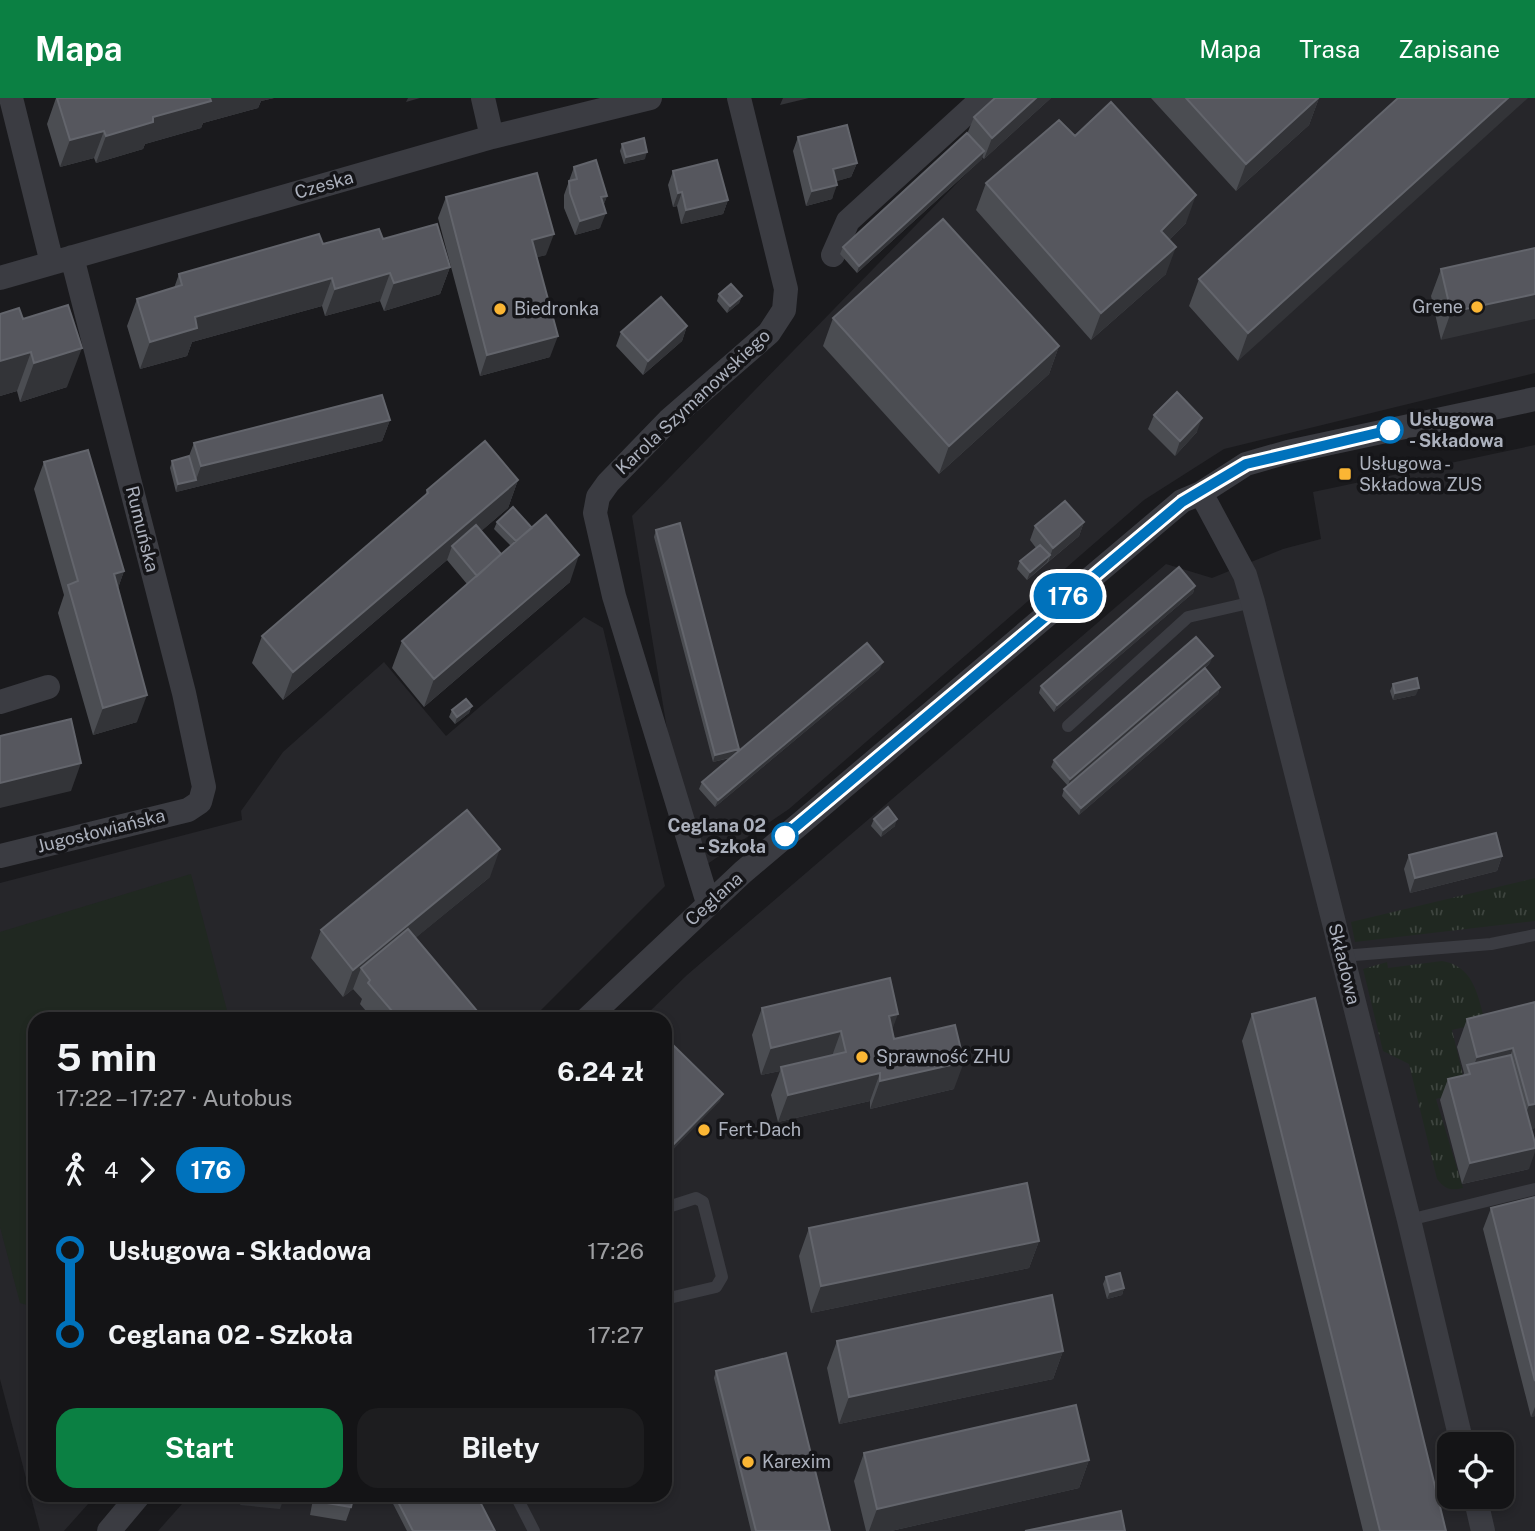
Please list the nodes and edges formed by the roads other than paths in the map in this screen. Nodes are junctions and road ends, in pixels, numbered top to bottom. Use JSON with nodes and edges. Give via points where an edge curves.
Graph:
{"nodes":[{"id":1,"x":11,"y":98,"type":"edge"},
{"id":2,"x":483,"y":98,"type":"edge"},
{"id":3,"x":650,"y":98,"type":"edge"},
{"id":4,"x":739,"y":98,"type":"edge"},
{"id":5,"x":983,"y":98,"type":"edge"},
{"id":6,"x":492,"y":136,"type":"junction"},
{"id":7,"x":833,"y":255,"type":"dead end"},
{"id":8,"x":62,"y":260,"type":"junction"},
{"id":9,"x":0,"y":278,"type":"edge"},
{"id":10,"x":1535,"y":399,"type":"edge"},
{"id":11,"x":1201,"y":493,"type":"junction"},
{"id":12,"x":1253,"y":602,"type":"junction"},
{"id":13,"x":48,"y":687,"type":"dead end"},
{"id":14,"x":0,"y":702,"type":"edge"},
{"id":15,"x":1068,"y":726,"type":"dead end"},
{"id":16,"x":200,"y":802,"type":"joint"},
{"id":17,"x":0,"y":856,"type":"edge"},
{"id":18,"x":708,"y":904,"type":"junction"},
{"id":19,"x":1535,"y":935,"type":"edge"},
{"id":20,"x":1342,"y":956,"type":"junction"},
{"id":21,"x":594,"y":1012,"type":"edge"},
{"id":22,"x":1535,"y":1189,"type":"edge"},
{"id":23,"x":672,"y":1206,"type":"edge"},
{"id":24,"x":1409,"y":1220,"type":"junction"},
{"id":25,"x":672,"y":1297,"type":"edge"},
{"id":26,"x":1459,"y":1432,"type":"edge"},
{"id":27,"x":133,"y":1502,"type":"edge"},
{"id":28,"x":519,"y":1502,"type":"edge"},
{"id":29,"x":1478,"y":1509,"type":"edge"},
{"id":30,"x":109,"y":1531,"type":"edge"},
{"id":31,"x":534,"y":1531,"type":"edge"},
{"id":32,"x":1483,"y":1531,"type":"edge"}],
"edges":[{"from":1,"to":8,"type":"street","name":"Rumuńska"},
{"from":2,"to":6,"type":"street"},
{"from":3,"to":6,"type":"street","name":"Czeska"},
{"from":4,"to":18,"type":"street","name":"Karola Szymanowskiego","via":[[786,289],[785,310],[769,333],[668,420],[608,483],[598,497],[595,513],[614,596]]},
{"from":5,"to":7,"type":"street","via":[[848,221]]},
{"from":6,"to":8,"type":"street","name":"Czeska"},
{"from":8,"to":9,"type":"street","name":"Czeska"},
{"from":8,"to":16,"type":"street","name":"Rumuńska","via":[[184,693],[204,787]]},
{"from":10,"to":11,"type":"street","name":"Ceglana","via":[[1288,452],[1246,464]]},
{"from":11,"to":12,"type":"street","name":"Składowa","via":[[1245,575]]},
{"from":11,"to":18,"type":"street","name":"Ceglana","via":[[1152,524]]},
{"from":12,"to":15,"type":"lane","via":[[1188,617]]},
{"from":12,"to":20,"type":"street","name":"Składowa"},
{"from":13,"to":14,"type":"street"},
{"from":16,"to":17,"type":"street","name":"Jugosłowiańska","via":[[188,810]]},
{"from":18,"to":21,"type":"street","name":"Ceglana"},
{"from":19,"to":20,"type":"lane","via":[[1490,944]]},
{"from":20,"to":24,"type":"street","name":"Składowa"},
{"from":22,"to":24,"type":"lane"},
{"from":23,"to":25,"type":"lane","via":[[695,1198],[703,1202],[722,1277],[716,1287]]},
{"from":24,"to":26,"type":"street","name":"Składowa"},
{"from":27,"to":30,"type":"street"},
{"from":28,"to":31,"type":"lane"},
{"from":29,"to":32,"type":"street"}]}
